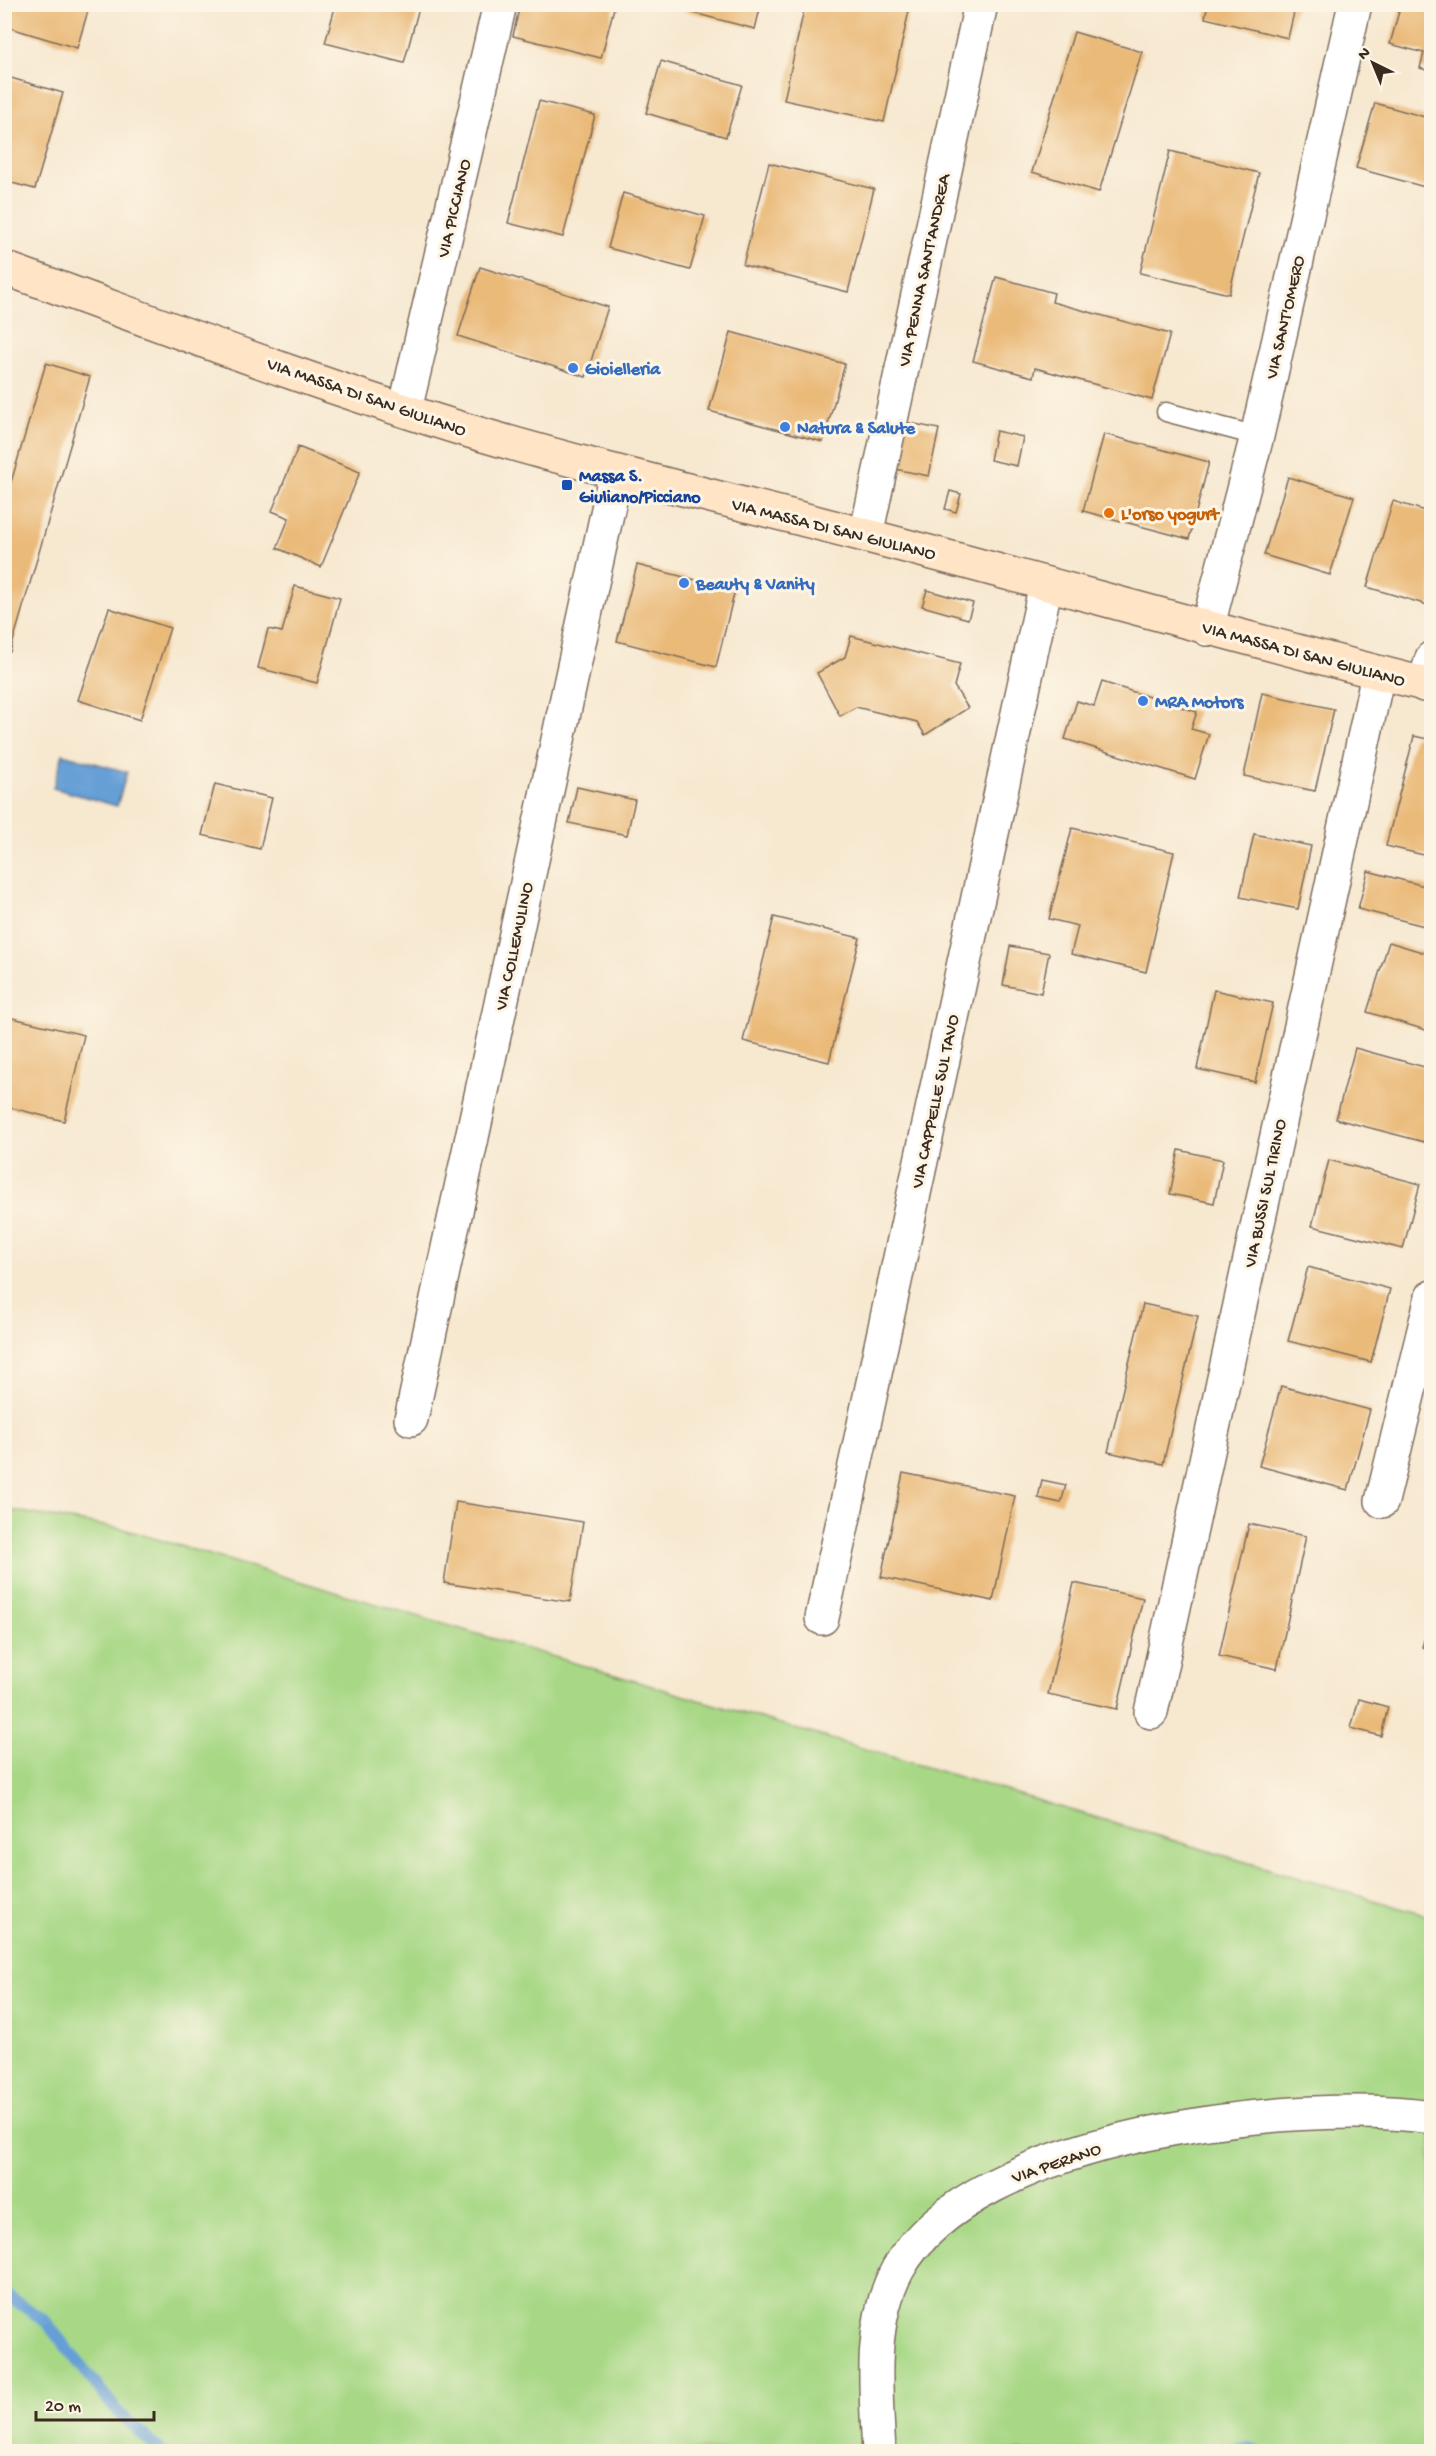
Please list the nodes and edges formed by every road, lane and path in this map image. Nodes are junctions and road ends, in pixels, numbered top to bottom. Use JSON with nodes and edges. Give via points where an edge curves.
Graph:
{"nodes":[{"id":1,"x":500,"y":4,"type":"edge"},
{"id":2,"x":981,"y":4,"type":"edge"},
{"id":3,"x":1355,"y":4,"type":"edge"},
{"id":4,"x":4,"y":268,"type":"edge"},
{"id":5,"x":405,"y":411,"type":"junction"},
{"id":6,"x":1166,"y":412,"type":"dead end"},
{"id":7,"x":1257,"y":436,"type":"junction"},
{"id":8,"x":616,"y":472,"type":"junction"},
{"id":9,"x":866,"y":535,"type":"junction"},
{"id":10,"x":1046,"y":584,"type":"junction"},
{"id":11,"x":1207,"y":628,"type":"junction"},
{"id":12,"x":1378,"y":674,"type":"junction"},
{"id":13,"x":1429,"y":676,"type":"edge"},
{"id":14,"x":1431,"y":1297,"type":"edge"},
{"id":15,"x":411,"y":1419,"type":"dead end"},
{"id":16,"x":1382,"y":1502,"type":"dead end"},
{"id":17,"x":822,"y":1618,"type":"dead end"},
{"id":18,"x":1150,"y":1712,"type":"dead end"},
{"id":19,"x":1431,"y":2117,"type":"edge"},
{"id":20,"x":879,"y":2451,"type":"edge"}],
"edges":[{"from":1,"to":5,"type":"street","name":"VIA PICCIANO"},
{"from":2,"to":9,"type":"street","name":"VIA PENNA SANT'ANDREA"},
{"from":3,"to":7,"type":"street","name":"VIA SANT'OMERO"},
{"from":4,"to":5,"type":"street","name":"VIA MASSA DI SAN GIULIANO"},
{"from":5,"to":8,"type":"street","name":"VIA MASSA DI SAN GIULIANO"},
{"from":6,"to":7,"type":"lane"},
{"from":7,"to":11,"type":"street","name":"VIA SANT'OMERO"},
{"from":8,"to":9,"type":"street","name":"VIA MASSA DI SAN GIULIANO"},
{"from":8,"to":15,"type":"street","name":"VIA COLLEMULINO"},
{"from":9,"to":10,"type":"street","name":"VIA MASSA DI SAN GIULIANO"},
{"from":10,"to":11,"type":"street","name":"VIA MASSA DI SAN GIULIANO"},
{"from":10,"to":17,"type":"street","name":"VIA CAPPELLE SUL TAVO"},
{"from":11,"to":12,"type":"street","name":"VIA MASSA DI SAN GIULIANO"},
{"from":12,"to":13,"type":"street","name":"VIA MASSA DI SAN GIULIANO"},
{"from":12,"to":18,"type":"street","name":"VIA BUSSI SUL TIRINO"},
{"from":14,"to":16,"type":"street"},
{"from":19,"to":20,"type":"street","name":"VIA PERANO","via":[[1377,2112],[1318,2113],[1207,2124],[1080,2152],[983,2190],[922,2236],[888,2290],[877,2361]]}]}
